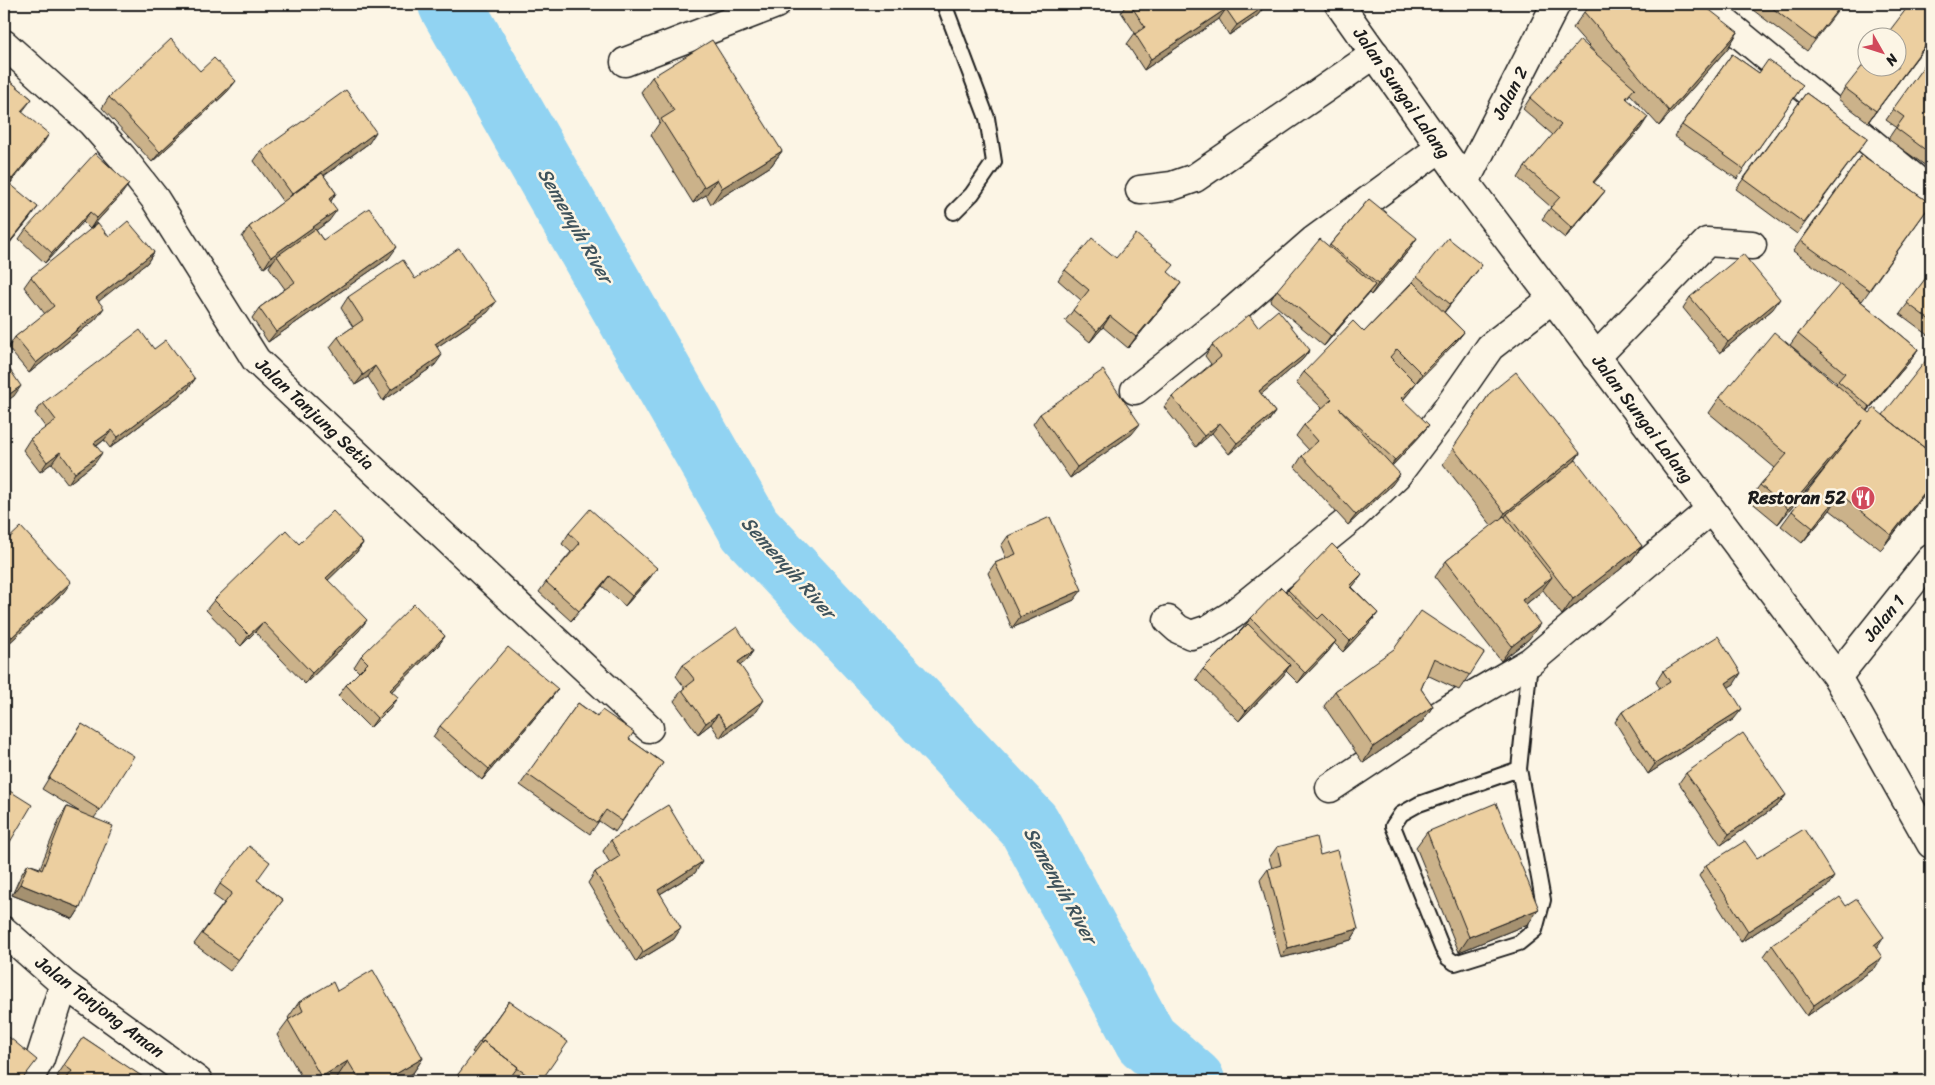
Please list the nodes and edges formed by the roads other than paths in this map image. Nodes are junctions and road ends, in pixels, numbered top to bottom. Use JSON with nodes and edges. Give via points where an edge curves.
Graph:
{"nodes":[{"id":1,"x":776,"y":4,"type":"edge"},
{"id":2,"x":944,"y":4,"type":"edge"},
{"id":3,"x":1339,"y":4,"type":"edge"},
{"id":4,"x":1556,"y":4,"type":"edge"},
{"id":5,"x":1702,"y":4,"type":"edge"},
{"id":6,"x":4,"y":44,"type":"edge"},
{"id":7,"x":1375,"y":54,"type":"junction"},
{"id":8,"x":625,"y":62,"type":"dead end"},
{"id":9,"x":1440,"y":148,"type":"junction"},
{"id":10,"x":1465,"y":182,"type":"junction"},
{"id":11,"x":1140,"y":190,"type":"dead end"},
{"id":12,"x":1931,"y":192,"type":"edge"},
{"id":13,"x":954,"y":212,"type":"dead end"},
{"id":14,"x":1752,"y":245,"type":"dead end"},
{"id":15,"x":1552,"y":299,"type":"junction"},
{"id":16,"x":1596,"y":358,"type":"junction"},
{"id":17,"x":1135,"y":390,"type":"dead end"},
{"id":18,"x":1710,"y":510,"type":"junction"},
{"id":19,"x":1931,"y":559,"type":"edge"},
{"id":20,"x":1168,"y":620,"type":"dead end"},
{"id":21,"x":1530,"y":662,"type":"junction"},
{"id":22,"x":1836,"y":677,"type":"junction"},
{"id":23,"x":648,"y":728,"type":"dead end"},
{"id":24,"x":1519,"y":769,"type":"junction"},
{"id":25,"x":1330,"y":788,"type":"dead end"},
{"id":26,"x":1931,"y":844,"type":"edge"},
{"id":27,"x":4,"y":931,"type":"edge"},
{"id":28,"x":64,"y":984,"type":"junction"},
{"id":29,"x":28,"y":1081,"type":"edge"},
{"id":30,"x":198,"y":1081,"type":"edge"}],
"edges":[{"from":1,"to":8,"type":"street"},
{"from":2,"to":13,"type":"lane","via":[[987,118],[994,162],[972,194]]},
{"from":3,"to":7,"type":"street","name":"Jalan Sungai Lalang"},
{"from":4,"to":10,"type":"street","name":"Jalan 2"},
{"from":5,"to":12,"type":"street"},
{"from":6,"to":23,"type":"street","name":"Jalan Tanjung Setia","via":[[91,122],[156,199],[256,360]]},
{"from":7,"to":9,"type":"street","name":"Jalan Sungai Lalang"},
{"from":7,"to":11,"type":"street","via":[[1195,178],[1172,186]]},
{"from":9,"to":10,"type":"street","name":"Jalan Sungai Lalang"},
{"from":9,"to":17,"type":"street","via":[[1314,240]]},
{"from":10,"to":15,"type":"street","name":"Jalan Sungai Lalang"},
{"from":14,"to":16,"type":"street","via":[[1707,242]]},
{"from":15,"to":16,"type":"street","name":"Jalan Sungai Lalang"},
{"from":15,"to":20,"type":"street","via":[[1490,347],[1396,475],[1353,517],[1232,615],[1209,629],[1192,635]]},
{"from":16,"to":18,"type":"street","name":"Jalan Sungai Lalang"},
{"from":18,"to":21,"type":"street"},
{"from":18,"to":22,"type":"street","name":"Jalan Sungai Lalang"},
{"from":19,"to":22,"type":"street","name":"Jalan 1"},
{"from":21,"to":24,"type":"lane"},
{"from":21,"to":25,"type":"street","via":[[1446,711]]},
{"from":22,"to":26,"type":"street","name":"Jalan Sungai Lalang"},
{"from":24,"to":24,"type":"lane","via":[[1543,900],[1535,930],[1519,943],[1455,963],[1442,948],[1393,826],[1401,814],[1419,804]]},
{"from":27,"to":28,"type":"street","name":"Jalan Tanjong Aman"},
{"from":28,"to":29,"type":"street","via":[[40,1058]]},
{"from":28,"to":30,"type":"street","name":"Jalan Tanjong Aman"}]}
